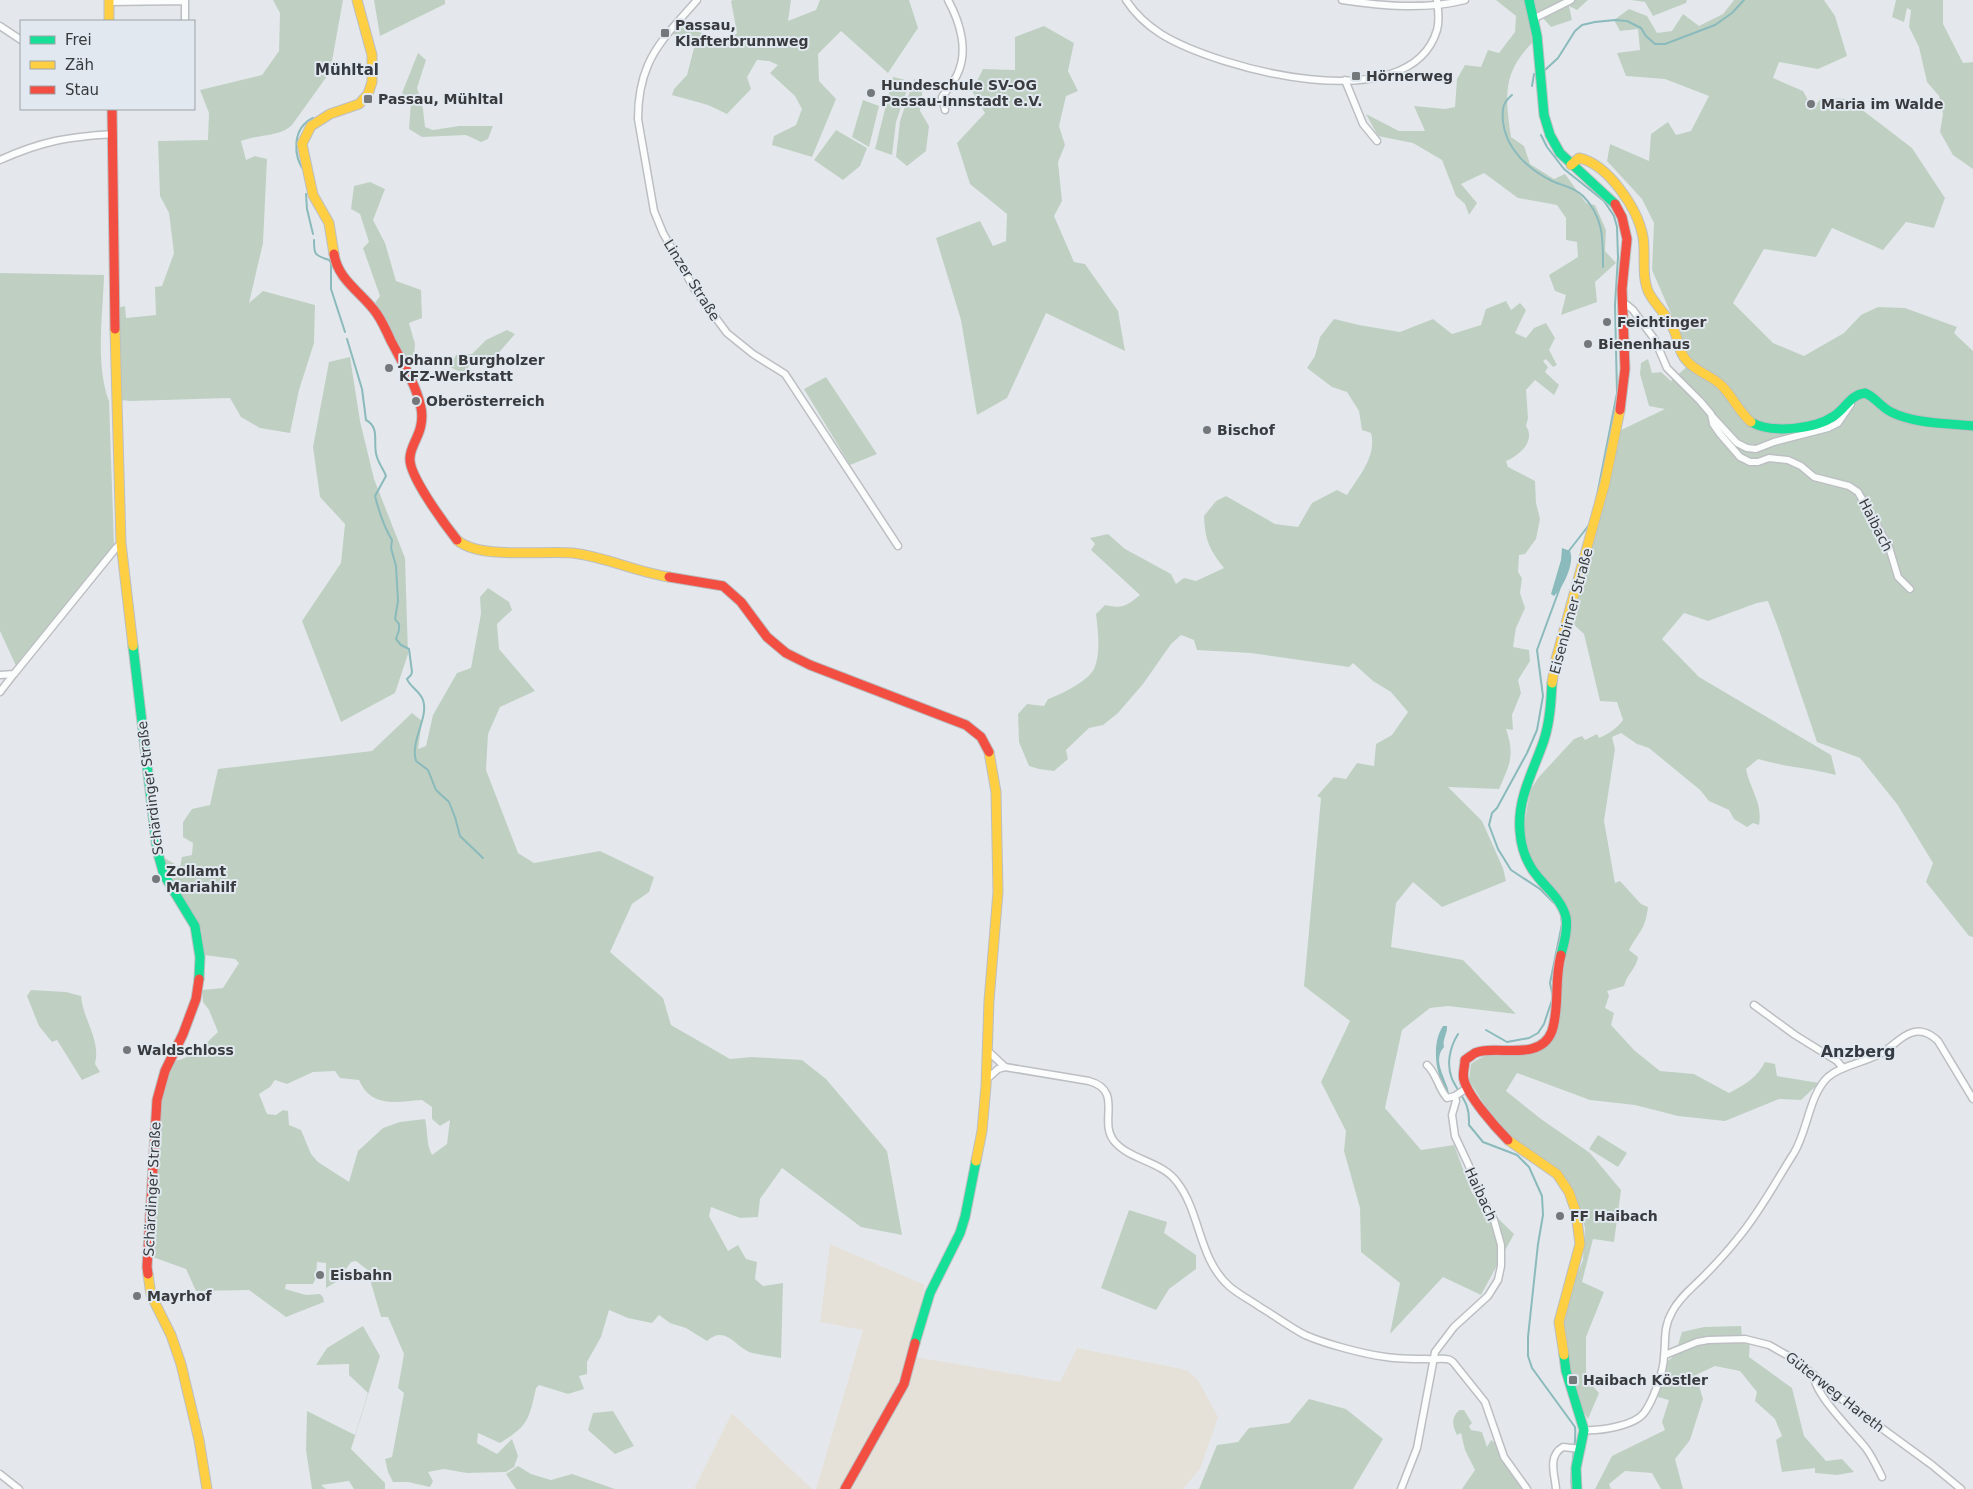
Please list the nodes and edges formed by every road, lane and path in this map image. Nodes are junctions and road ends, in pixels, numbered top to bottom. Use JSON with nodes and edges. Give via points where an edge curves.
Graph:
{"nodes":[{"id":1,"x":357,"y":0,"type":"edge"},
{"id":2,"x":697,"y":0,"type":"edge"},
{"id":3,"x":948,"y":0,"type":"edge"},
{"id":4,"x":1126,"y":0,"type":"edge"},
{"id":5,"x":1342,"y":0,"type":"edge"},
{"id":6,"x":1465,"y":0,"type":"edge"},
{"id":7,"x":1529,"y":0,"type":"edge"},
{"id":8,"x":1571,"y":0,"type":"edge"},
{"id":9,"x":109,"y":1,"type":"edge"},
{"id":10,"x":1437,"y":2,"type":"edge"},
{"id":11,"x":1535,"y":18,"type":"junction"},
{"id":12,"x":109,"y":20,"type":"edge"},
{"id":13,"x":185,"y":20,"type":"edge"},
{"id":14,"x":0,"y":26,"type":"edge"},
{"id":15,"x":20,"y":39,"type":"edge"},
{"id":16,"x":1345,"y":80,"type":"junction"},
{"id":17,"x":112,"y":110,"type":"edge"},
{"id":18,"x":945,"y":110,"type":"dead end"},
{"id":19,"x":113,"y":134,"type":"junction"},
{"id":20,"x":1377,"y":141,"type":"dead end"},
{"id":21,"x":0,"y":160,"type":"edge"},
{"id":22,"x":1571,"y":165,"type":"junction"},
{"id":23,"x":1622,"y":304,"type":"junction"},
{"id":24,"x":1848,"y":401,"type":"junction"},
{"id":25,"x":1711,"y":414,"type":"junction"},
{"id":26,"x":1973,"y":426,"type":"edge"},
{"id":27,"x":121,"y":543,"type":"junction"},
{"id":28,"x":898,"y":546,"type":"dead end"},
{"id":29,"x":1910,"y":588,"type":"dead end"},
{"id":30,"x":0,"y":675,"type":"edge"},
{"id":31,"x":13,"y":675,"type":"junction"},
{"id":32,"x":0,"y":692,"type":"edge"},
{"id":33,"x":1754,"y":1005,"type":"dead end"},
{"id":34,"x":987,"y":1050,"type":"junction"},
{"id":35,"x":1427,"y":1065,"type":"dead end"},
{"id":36,"x":1006,"y":1067,"type":"junction"},
{"id":37,"x":1843,"y":1068,"type":"junction"},
{"id":38,"x":986,"y":1080,"type":"junction"},
{"id":39,"x":1460,"y":1092,"type":"junction"},
{"id":40,"x":1973,"y":1099,"type":"edge"},
{"id":41,"x":1665,"y":1355,"type":"junction"},
{"id":42,"x":1432,"y":1360,"type":"junction"},
{"id":43,"x":1814,"y":1375,"type":"junction"},
{"id":44,"x":1584,"y":1430,"type":"junction"},
{"id":45,"x":1576,"y":1448,"type":"junction"},
{"id":46,"x":0,"y":1474,"type":"edge"},
{"id":47,"x":1882,"y":1477,"type":"dead end"},
{"id":48,"x":19,"y":1489,"type":"edge"},
{"id":49,"x":207,"y":1489,"type":"edge"},
{"id":50,"x":845,"y":1489,"type":"edge"},
{"id":51,"x":1401,"y":1489,"type":"edge"},
{"id":52,"x":1527,"y":1489,"type":"edge"},
{"id":53,"x":1556,"y":1489,"type":"edge"},
{"id":54,"x":1577,"y":1489,"type":"edge"},
{"id":55,"x":1960,"y":1489,"type":"edge"}],
"edges":[{"from":1,"to":34,"type":"main road","via":[[372,52],[371,87],[359,104],[317,120],[306,134],[302,146],[314,198],[330,228],[335,263],[340,274],[376,313],[413,383],[423,410],[420,435],[408,459],[410,466],[444,521],[464,545],[472,549],[579,554],[653,575],[723,586],[741,602],[767,637],[786,653],[952,718],[981,736],[994,769],[999,848]]},
{"from":2,"to":28,"type":"street","name":"Linzer Straße","via":[[655,52],[644,76],[638,105],[654,211],[695,290],[726,334],[785,374]]},
{"from":3,"to":18,"type":"street","via":[[956,14],[964,46],[958,74],[942,98]]},
{"from":4,"to":16,"type":"street","via":[[1152,28],[1211,57],[1280,75]]},
{"from":5,"to":10,"type":"street","via":[[1385,5]]},
{"from":6,"to":10,"type":"street"},
{"from":7,"to":11,"type":"main road","name":"Eisenbirner Straße"},
{"from":8,"to":11,"type":"street"},
{"from":9,"to":12,"type":"main road"},
{"from":9,"to":13,"type":"street","via":[[185,1]]},
{"from":10,"to":16,"type":"street","via":[[1438,29],[1431,46],[1418,61],[1390,75]]},
{"from":11,"to":22,"type":"main road","name":"Eisenbirner Straße","via":[[1548,133]]},
{"from":14,"to":15,"type":"street"},
{"from":16,"to":20,"type":"street","via":[[1363,124]]},
{"from":17,"to":19,"type":"main road"},
{"from":19,"to":21,"type":"street","via":[[75,136],[47,142]]},
{"from":19,"to":27,"type":"main road","name":"Schärdinger Straße"},
{"from":22,"to":23,"type":"main road","name":"Eisenbirner Straße","via":[[1608,195],[1623,218],[1627,243]]},
{"from":22,"to":24,"type":"main road","via":[[1579,158],[1586,159],[1608,174],[1616,184],[1640,224],[1648,291],[1673,328],[1684,358],[1722,385],[1747,420],[1760,427],[1776,429],[1824,422],[1836,416]]},
{"from":23,"to":25,"type":"street","name":"Haibach","via":[[1633,310],[1655,340],[1666,368],[1695,394]]},
{"from":23,"to":39,"type":"main road","name":"Eisenbirner Straße","via":[[1626,370],[1616,426],[1592,533],[1554,667],[1548,728],[1525,788],[1520,813],[1522,846],[1528,864],[1559,901],[1565,916],[1566,937],[1557,980],[1556,1022],[1550,1038],[1541,1046],[1521,1051],[1485,1051],[1471,1056],[1463,1070]]},
{"from":24,"to":25,"type":"street","via":[[1851,404],[1846,414],[1833,426],[1756,449],[1737,443]]},
{"from":24,"to":26,"type":"main road","via":[[1856,394],[1865,393],[1890,412],[1901,416]]},
{"from":25,"to":29,"type":"street","name":"Haibach","via":[[1720,434],[1736,453],[1750,462],[1769,458],[1788,460],[1814,477],[1854,488],[1886,540],[1898,577]]},
{"from":27,"to":31,"type":"street"},
{"from":27,"to":49,"type":"main road","name":"Schärdinger Straße","via":[[157,850],[164,875],[195,926],[200,957],[199,989],[163,1076],[157,1100],[147,1267],[151,1295],[181,1364]]},
{"from":30,"to":31,"type":"street"},
{"from":31,"to":32,"type":"street"},
{"from":33,"to":37,"type":"street"},
{"from":34,"to":36,"type":"street"},
{"from":34,"to":38,"type":"main road"},
{"from":35,"to":39,"type":"street","via":[[1447,1098]]},
{"from":36,"to":38,"type":"street","via":[[998,1069]]},
{"from":36,"to":42,"type":"street","via":[[1100,1085],[1108,1098],[1109,1129],[1114,1141],[1176,1179],[1210,1261],[1236,1292],[1307,1336],[1385,1357]]},
{"from":37,"to":40,"type":"street","via":[[1876,1056],[1911,1032],[1922,1032],[1938,1041]]},
{"from":37,"to":41,"type":"street","via":[[1828,1078],[1818,1091],[1802,1140],[1758,1212],[1673,1310],[1665,1331]]},
{"from":38,"to":50,"type":"main road","via":[[982,1130],[960,1233],[930,1293],[904,1384]]},
{"from":39,"to":42,"type":"street","name":"Haibach","via":[[1452,1115],[1455,1136],[1474,1186],[1494,1220],[1502,1258],[1498,1280],[1492,1291],[1448,1333]]},
{"from":39,"to":44,"type":"main road","via":[[1506,1138],[1556,1173],[1575,1207],[1580,1244],[1559,1322],[1566,1370]]},
{"from":41,"to":43,"type":"street","name":"Güterweg Hareth","via":[[1697,1342],[1745,1339],[1780,1350]]},
{"from":41,"to":44,"type":"street","via":[[1654,1395],[1641,1416],[1605,1430]]},
{"from":42,"to":51,"type":"street","name":"Haibach","via":[[1417,1448]]},
{"from":42,"to":52,"type":"street","via":[[1450,1360],[1486,1402],[1504,1458]]},
{"from":43,"to":47,"type":"street","via":[[1814,1382],[1821,1393],[1869,1452]]},
{"from":43,"to":55,"type":"street","name":"Güterweg Hareth"},
{"from":44,"to":45,"type":"main road"},
{"from":45,"to":53,"type":"street","via":[[1560,1448],[1554,1458]]},
{"from":45,"to":54,"type":"main road"},
{"from":46,"to":48,"type":"street"}]}
